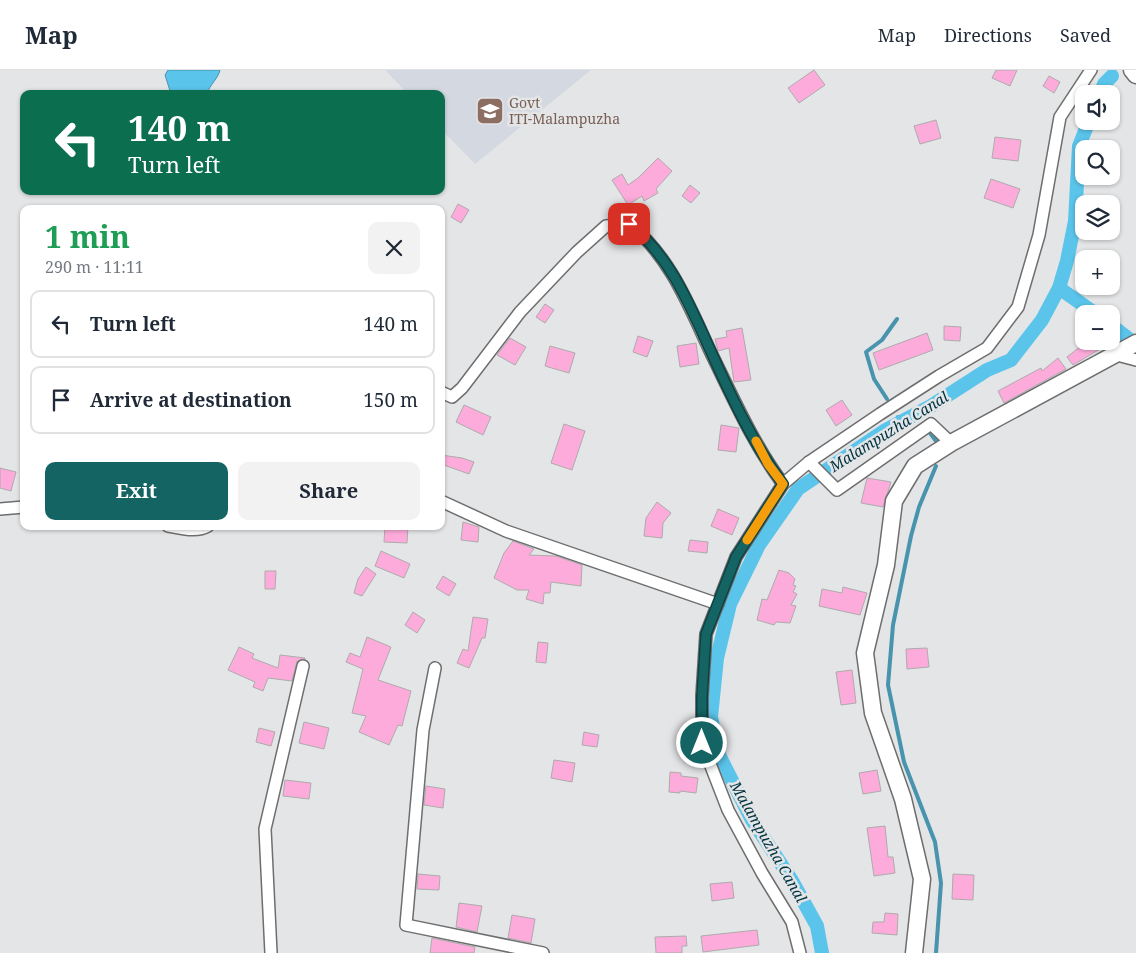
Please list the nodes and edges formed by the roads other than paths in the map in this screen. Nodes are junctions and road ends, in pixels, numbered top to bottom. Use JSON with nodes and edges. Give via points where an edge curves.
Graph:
{"nodes":[{"id":1,"x":1090,"y":70,"type":"edge"},
{"id":2,"x":1132,"y":70,"type":"edge"},
{"id":3,"x":1136,"y":75,"type":"edge"},
{"id":4,"x":1136,"y":343,"type":"edge"},
{"id":5,"x":1117,"y":355,"type":"junction"},
{"id":6,"x":1136,"y":360,"type":"edge"},
{"id":7,"x":445,"y":394,"type":"edge"},
{"id":8,"x":952,"y":442,"type":"junction"},
{"id":9,"x":809,"y":462,"type":"junction"},
{"id":10,"x":783,"y":484,"type":"junction"},
{"id":11,"x":445,"y":502,"type":"edge"},
{"id":12,"x":20,"y":507,"type":"edge"},
{"id":13,"x":0,"y":509,"type":"edge"},
{"id":14,"x":718,"y":604,"type":"junction"},
{"id":15,"x":304,"y":666,"type":"dead end"},
{"id":16,"x":435,"y":668,"type":"dead end"},
{"id":17,"x":271,"y":953,"type":"edge"},
{"id":18,"x":543,"y":953,"type":"edge"},
{"id":19,"x":800,"y":953,"type":"edge"},
{"id":20,"x":914,"y":953,"type":"edge"}],
"edges":[{"from":1,"to":9,"type":"street","via":[[1060,117],[1039,235],[1018,307],[987,348]]},
{"from":2,"to":3,"type":"main road"},
{"from":4,"to":5,"type":"main road"},
{"from":5,"to":6,"type":"street"},
{"from":5,"to":8,"type":"main road"},
{"from":7,"to":10,"type":"street","via":[[452,397],[462,388],[520,312],[577,252],[606,226],[629,224],[642,234],[690,306],[768,464]]},
{"from":8,"to":9,"type":"street","via":[[931,424],[836,490]]},
{"from":8,"to":20,"type":"main road","via":[[915,466],[894,501],[886,565],[865,653],[873,713],[903,799],[922,878]]},
{"from":9,"to":10,"type":"street"},
{"from":10,"to":14,"type":"street","via":[[736,557]]},
{"from":11,"to":14,"type":"street","via":[[506,531]]},
{"from":12,"to":13,"type":"street"},
{"from":14,"to":19,"type":"street","via":[[706,634],[702,743],[728,810],[792,922]]},
{"from":15,"to":17,"type":"street","via":[[265,829]]},
{"from":16,"to":18,"type":"street","via":[[423,730],[406,924]]}]}
